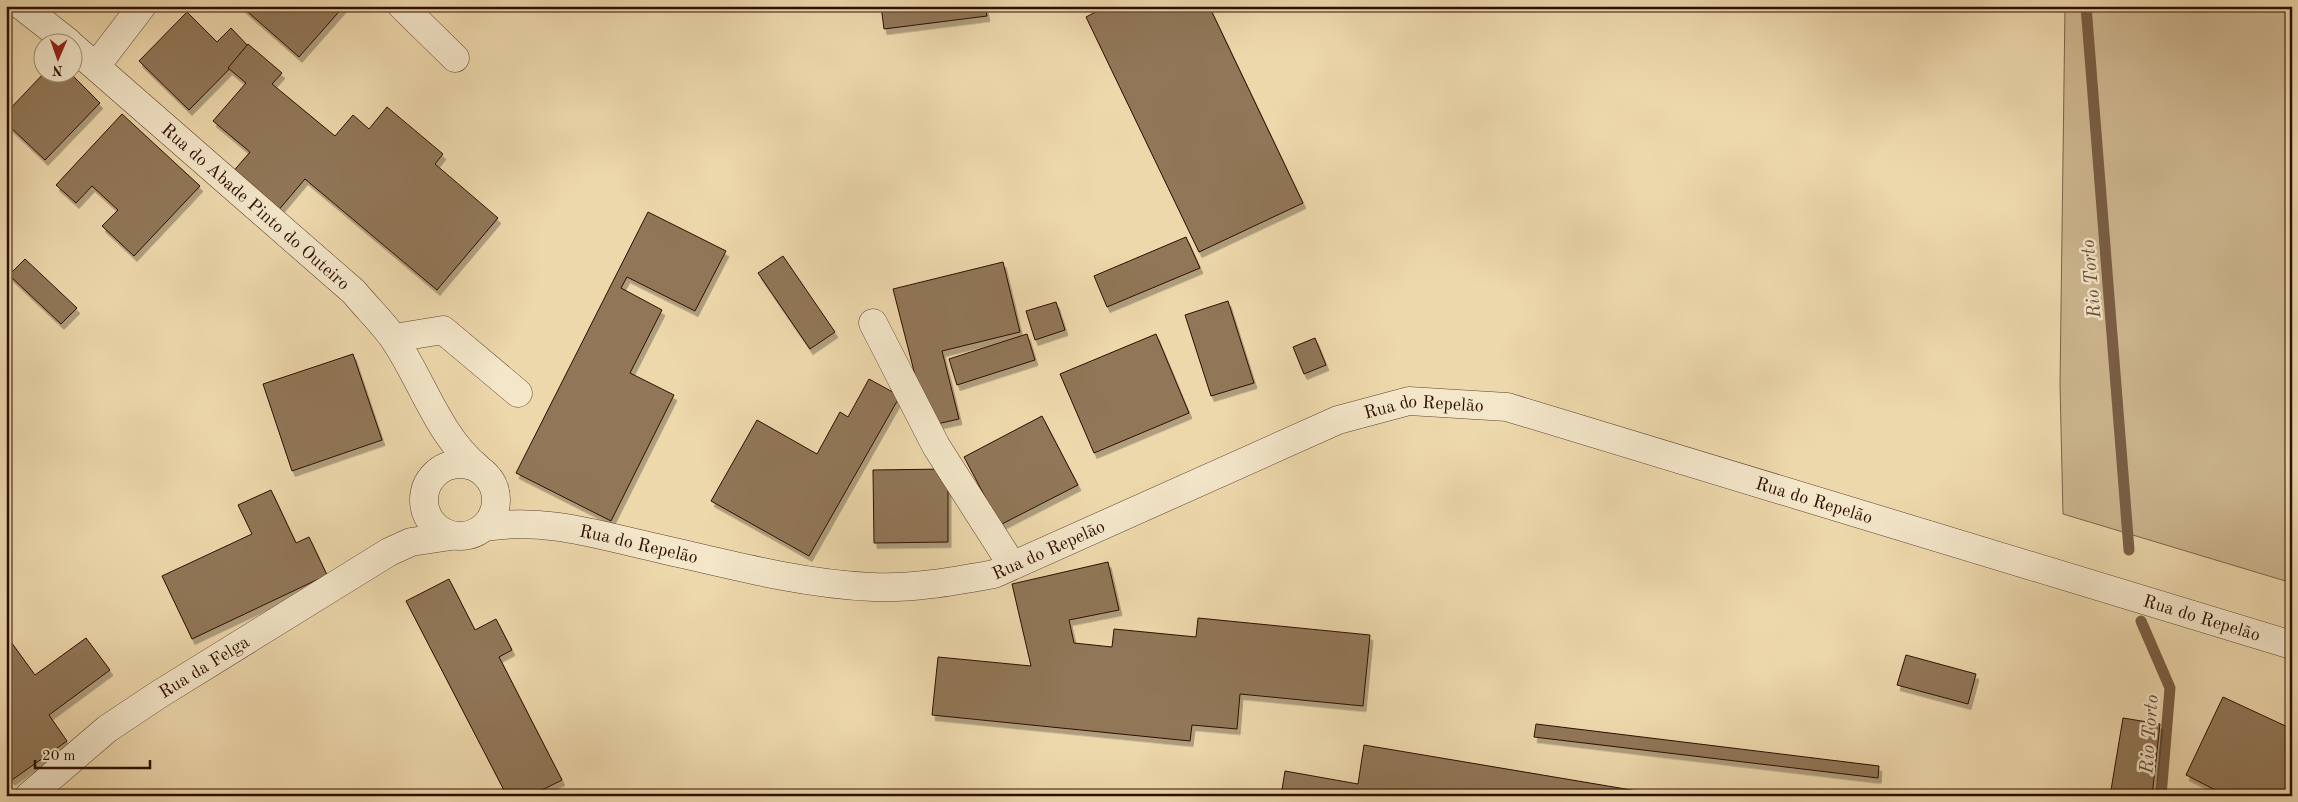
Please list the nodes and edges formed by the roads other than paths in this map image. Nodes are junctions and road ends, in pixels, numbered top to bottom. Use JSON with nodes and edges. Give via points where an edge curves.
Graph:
{"nodes":[{"id":1,"x":22,"y":6,"type":"edge"},
{"id":2,"x":142,"y":6,"type":"edge"},
{"id":3,"x":402,"y":6,"type":"edge"},
{"id":4,"x":55,"y":32,"type":"edge"},
{"id":5,"x":82,"y":54,"type":"edge"},
{"id":6,"x":455,"y":58,"type":"dead end"},
{"id":7,"x":96,"y":66,"type":"junction"},
{"id":8,"x":873,"y":323,"type":"dead end"},
{"id":9,"x":394,"y":338,"type":"junction"},
{"id":10,"x":419,"y":382,"type":"junction"},
{"id":11,"x":518,"y":392,"type":"dead end"},
{"id":12,"x":485,"y":476,"type":"junction"},
{"id":13,"x":427,"y":488,"type":"junction"},
{"id":14,"x":485,"y":526,"type":"junction"},
{"id":15,"x":561,"y":526,"type":"junction"},
{"id":16,"x":451,"y":536,"type":"junction"},
{"id":17,"x":388,"y":552,"type":"junction"},
{"id":18,"x":1012,"y":565,"type":"junction"},
{"id":19,"x":2292,"y":645,"type":"edge"},
{"id":20,"x":29,"y":796,"type":"edge"}],
"edges":[{"from":1,"to":4,"type":"street"},
{"from":2,"to":7,"type":"street"},
{"from":3,"to":6,"type":"street"},
{"from":5,"to":7,"type":"street","name":"Rua do Abade Pinto do Outeiro"},
{"from":7,"to":9,"type":"street","name":"Rua do Abade Pinto do Outeiro","via":[[354,292]]},
{"from":8,"to":18,"type":"street","via":[[936,446]]},
{"from":9,"to":10,"type":"street","name":"Rua do Abade Pinto do Outeiro"},
{"from":9,"to":11,"type":"street","via":[[443,330]]},
{"from":10,"to":12,"type":"street","name":"Rua do Abade Pinto do Outeiro","via":[[463,456]]},
{"from":10,"to":13,"type":"street","name":"Rua do Abade Pinto do Outeiro","via":[[430,409],[435,437],[435,460]]},
{"from":12,"to":13,"type":"street","via":[[463,463],[451,464],[440,469]]},
{"from":12,"to":14,"type":"street","via":[[496,494],[496,506]]},
{"from":12,"to":15,"type":"street","name":"Rua do Repelão","via":[[511,502],[531,515]]},
{"from":13,"to":16,"type":"street","via":[[425,512],[440,531]]},
{"from":13,"to":17,"type":"street","name":"Rua da Felga","via":[[416,518],[404,538]]},
{"from":14,"to":15,"type":"street","name":"Rua do Repelão","via":[[510,522]]},
{"from":14,"to":16,"type":"street","via":[[474,533]]},
{"from":15,"to":18,"type":"street","name":"Rua do Repelão","via":[[799,579],[874,587],[948,582],[994,574]]},
{"from":16,"to":17,"type":"street","name":"Rua da Felga","via":[[411,542]]},
{"from":17,"to":20,"type":"street","name":"Rua da Felga","via":[[107,729]]},
{"from":18,"to":19,"type":"street","name":"Rua do Repelão","via":[[1338,420],[1408,401],[1507,407]]}]}
